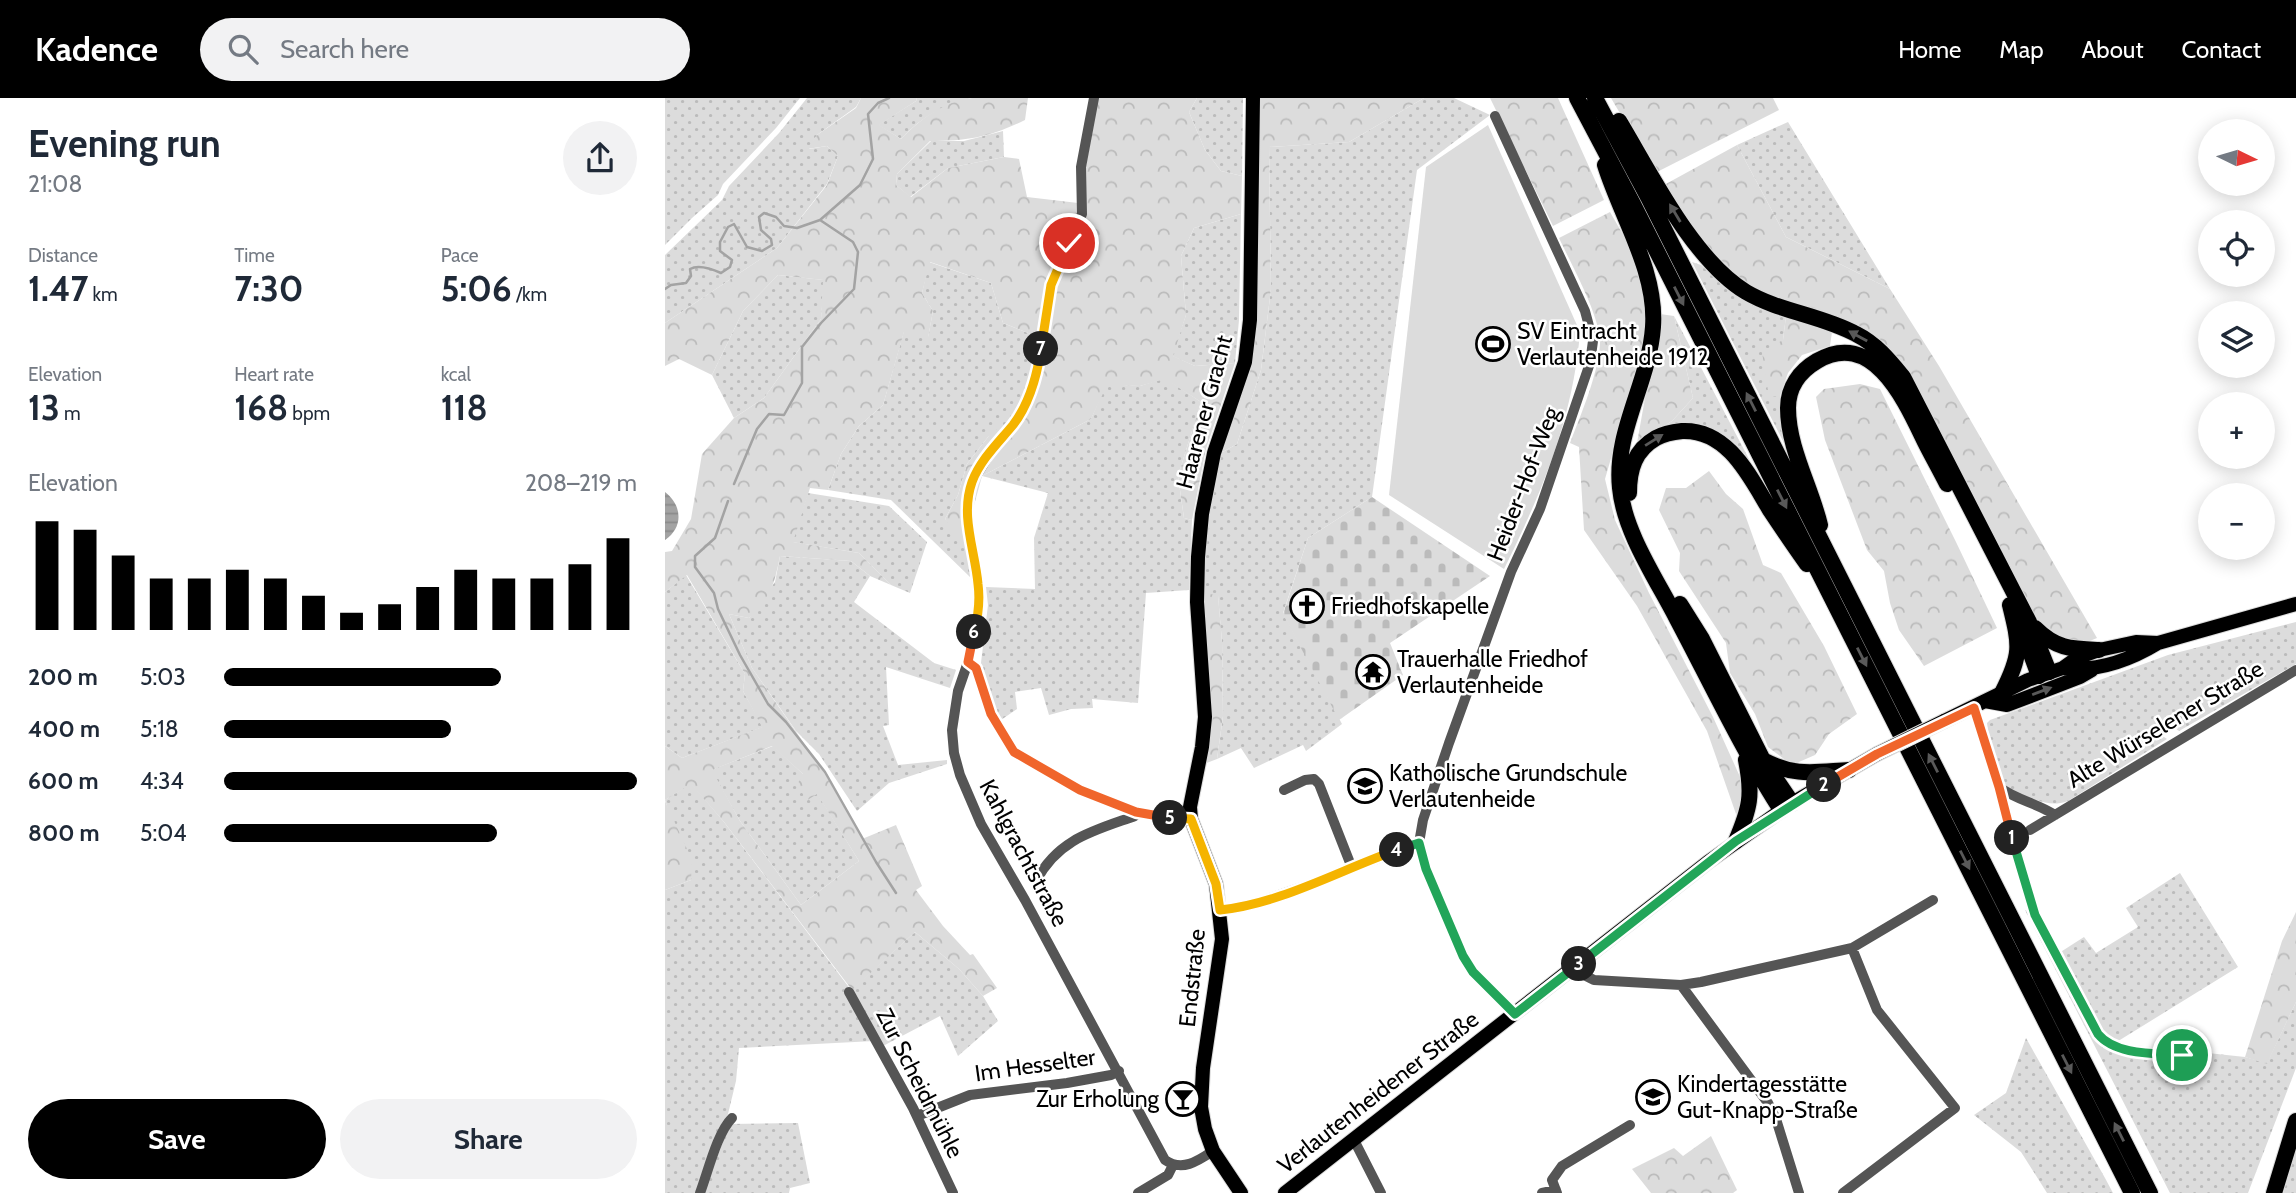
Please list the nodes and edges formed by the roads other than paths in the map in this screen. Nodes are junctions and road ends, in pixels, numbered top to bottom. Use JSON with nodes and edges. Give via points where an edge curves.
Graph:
{"nodes":[{"id":1,"x":1094,"y":98,"type":"edge"},
{"id":2,"x":1252,"y":98,"type":"edge"},
{"id":3,"x":1577,"y":98,"type":"edge"},
{"id":4,"x":1597,"y":98,"type":"edge"},
{"id":5,"x":1495,"y":117,"type":"dead end"},
{"id":6,"x":1593,"y":126,"type":"junction"},
{"id":7,"x":1826,"y":550,"type":"junction"},
{"id":8,"x":1832,"y":596,"type":"junction"},
{"id":9,"x":2296,"y":604,"type":"edge"},
{"id":10,"x":2010,"y":605,"type":"junction"},
{"id":11,"x":2029,"y":622,"type":"junction"},
{"id":12,"x":2158,"y":643,"type":"junction"},
{"id":13,"x":2099,"y":650,"type":"junction"},
{"id":14,"x":968,"y":662,"type":"junction"},
{"id":15,"x":2096,"y":667,"type":"junction"},
{"id":16,"x":2296,"y":670,"type":"edge"},
{"id":17,"x":2050,"y":672,"type":"junction"},
{"id":18,"x":2002,"y":692,"type":"junction"},
{"id":19,"x":1979,"y":704,"type":"junction"},
{"id":20,"x":1742,"y":744,"type":"junction"},
{"id":21,"x":1763,"y":760,"type":"junction"},
{"id":22,"x":1849,"y":770,"type":"junction"},
{"id":23,"x":1999,"y":787,"type":"junction"},
{"id":24,"x":1284,"y":790,"type":"dead end"},
{"id":25,"x":1787,"y":807,"type":"junction"},
{"id":26,"x":1136,"y":812,"type":"junction"},
{"id":27,"x":2055,"y":815,"type":"junction"},
{"id":28,"x":1191,"y":819,"type":"junction"},
{"id":29,"x":2030,"y":830,"type":"dead end"},
{"id":30,"x":1736,"y":841,"type":"junction"},
{"id":31,"x":1419,"y":843,"type":"junction"},
{"id":32,"x":1352,"y":868,"type":"junction"},
{"id":33,"x":1037,"y":881,"type":"dead end"},
{"id":34,"x":1933,"y":900,"type":"dead end"},
{"id":35,"x":1220,"y":910,"type":"junction"},
{"id":36,"x":1852,"y":948,"type":"junction"},
{"id":37,"x":1576,"y":967,"type":"junction"},
{"id":38,"x":1681,"y":985,"type":"junction"},
{"id":39,"x":849,"y":992,"type":"dead end"},
{"id":40,"x":1515,"y":1014,"type":"junction"},
{"id":41,"x":2182,"y":1055,"type":"dead end"},
{"id":42,"x":1119,"y":1072,"type":"junction"},
{"id":43,"x":917,"y":1116,"type":"junction"},
{"id":44,"x":732,"y":1118,"type":"dead end"},
{"id":45,"x":2296,"y":1121,"type":"edge"},
{"id":46,"x":1630,"y":1125,"type":"dead end"},
{"id":47,"x":1354,"y":1140,"type":"junction"},
{"id":48,"x":1213,"y":1151,"type":"junction"},
{"id":49,"x":1173,"y":1165,"type":"junction"},
{"id":50,"x":1556,"y":1191,"type":"edge"},
{"id":51,"x":700,"y":1193,"type":"edge"},
{"id":52,"x":953,"y":1193,"type":"edge"},
{"id":53,"x":1138,"y":1193,"type":"edge"},
{"id":54,"x":1241,"y":1193,"type":"edge"},
{"id":55,"x":1285,"y":1193,"type":"edge"},
{"id":56,"x":1381,"y":1193,"type":"edge"},
{"id":57,"x":1542,"y":1193,"type":"edge"},
{"id":58,"x":1799,"y":1193,"type":"edge"},
{"id":59,"x":1843,"y":1193,"type":"edge"},
{"id":60,"x":2132,"y":1193,"type":"edge"},
{"id":61,"x":2150,"y":1193,"type":"edge"},
{"id":62,"x":2274,"y":1193,"type":"edge"}],
"edges":[{"from":1,"to":14,"type":"street","name":"Kahlgrachtstraße","via":[[1081,167],[1081,214],[1051,285],[1037,374],[1025,406],[970,490],[966,510],[979,586]]},
{"from":2,"to":28,"type":"main road","name":"Haarener Gracht","via":[[1250,320],[1245,362],[1214,453],[1202,514],[1197,603],[1205,717]]},
{"from":3,"to":6,"type":"highway"},
{"from":7,"to":4,"type":"highway","one_way":true},
{"from":11,"to":4,"type":"highway","one_way":true,"via":[[1903,377],[1878,349],[1854,332],[1765,301],[1727,278],[1682,225],[1618,121]]},
{"from":5,"to":31,"type":"street","name":"Heider-Hof-Weg","via":[[1585,311],[1593,341],[1569,429],[1449,743]]},
{"from":6,"to":8,"type":"highway","one_way":true},
{"from":6,"to":20,"type":"highway","via":[[1644,267],[1653,315],[1648,355],[1619,458],[1624,512]]},
{"from":7,"to":10,"type":"highway","via":[[1815,502],[1791,437],[1788,397],[1808,368],[1824,357],[1844,354],[1867,359],[1895,386]]},
{"from":61,"to":7,"type":"highway","one_way":true},
{"from":21,"to":8,"type":"highway","one_way":true,"via":[[1702,639],[1640,532],[1629,492],[1632,466],[1641,450],[1660,436],[1680,431],[1702,433],[1725,446]]},
{"from":8,"to":60,"type":"highway","one_way":true},
{"from":9,"to":12,"type":"main road","name":"Verlautenheidener Straße"},
{"from":10,"to":17,"type":"highway"},
{"from":10,"to":18,"type":"highway","via":[[2019,652]]},
{"from":11,"to":13,"type":"highway","via":[[2058,646]]},
{"from":11,"to":17,"type":"highway"},
{"from":12,"to":13,"type":"main road","name":"Verlautenheidener Straße","via":[[2136,642]]},
{"from":12,"to":15,"type":"main road","name":"Verlautenheidener Straße","via":[[2140,654]]},
{"from":13,"to":17,"type":"main road","name":"Verlautenheidener Straße"},
{"from":14,"to":26,"type":"street","via":[[976,668],[991,714],[1014,752],[1080,790]]},
{"from":14,"to":42,"type":"street","name":"Kahlgrachtstraße","via":[[952,730],[965,792]]},
{"from":15,"to":17,"type":"main road","name":"Verlautenheidener Straße"},
{"from":19,"to":15,"type":"main road","one_way":true,"via":[[2007,705]]},
{"from":16,"to":27,"type":"street","name":"Alte Würselener Straße"},
{"from":17,"to":18,"type":"main road","name":"Verlautenheidener Straße"},
{"from":18,"to":19,"type":"main road","name":"Verlautenheidener Straße"},
{"from":19,"to":22,"type":"main road","name":"Verlautenheidener Straße","bridge":true},
{"from":19,"to":23,"type":"street"},
{"from":20,"to":25,"type":"highway"},
{"from":20,"to":30,"type":"highway","via":[[1751,803]]},
{"from":21,"to":22,"type":"highway","via":[[1797,773]]},
{"from":21,"to":25,"type":"highway"},
{"from":22,"to":25,"type":"main road","name":"Verlautenheidener Straße"},
{"from":23,"to":27,"type":"street","name":"Alte Würselener Straße"},
{"from":23,"to":41,"type":"street","via":[[2035,915],[2098,1034],[2113,1046]]},
{"from":24,"to":32,"type":"street","via":[[1305,780],[1319,784]]},
{"from":25,"to":30,"type":"main road","name":"Verlautenheidener Straße"},
{"from":26,"to":28,"type":"street"},
{"from":26,"to":33,"type":"street","via":[[1070,842],[1045,865]]},
{"from":27,"to":29,"type":"street","name":"Alte Würselener Straße"},
{"from":28,"to":35,"type":"main road","name":"Endstraße","via":[[1216,884]]},
{"from":30,"to":37,"type":"main road","name":"Verlautenheidener Straße"},
{"from":31,"to":32,"type":"street"},
{"from":31,"to":40,"type":"street","name":"Heider-Hof-Weg","via":[[1463,956]]},
{"from":32,"to":35,"type":"street","via":[[1241,908]]},
{"from":34,"to":36,"type":"street"},
{"from":35,"to":48,"type":"main road","name":"Endstraße","via":[[1220,963],[1201,1094]]},
{"from":36,"to":38,"type":"street"},
{"from":36,"to":59,"type":"street","via":[[1877,1010],[1955,1108]]},
{"from":37,"to":38,"type":"street","via":[[1594,980]]},
{"from":37,"to":40,"type":"main road","name":"Verlautenheidener Straße"},
{"from":38,"to":58,"type":"street","via":[[1768,1103]]},
{"from":39,"to":43,"type":"street","name":"Zur Scheidmühle"},
{"from":40,"to":47,"type":"main road","name":"Verlautenheidener Straße"},
{"from":42,"to":43,"type":"street","name":"Im Hesselter","via":[[970,1095]]},
{"from":42,"to":49,"type":"street","name":"Kahlgrachtstraße","via":[[1162,1155]]},
{"from":43,"to":52,"type":"street","name":"Zur Scheidmühle"},
{"from":44,"to":51,"type":"street"},
{"from":45,"to":62,"type":"highway"},
{"from":46,"to":50,"type":"street","via":[[1562,1166],[1552,1180]]},
{"from":47,"to":55,"type":"main road","name":"Verlautenheidener Straße"},
{"from":47,"to":56,"type":"street"},
{"from":48,"to":49,"type":"street","via":[[1185,1166]]},
{"from":48,"to":54,"type":"main road","name":"Endstraße"},
{"from":49,"to":53,"type":"street","via":[[1168,1175]]},
{"from":50,"to":57,"type":"street"}]}
